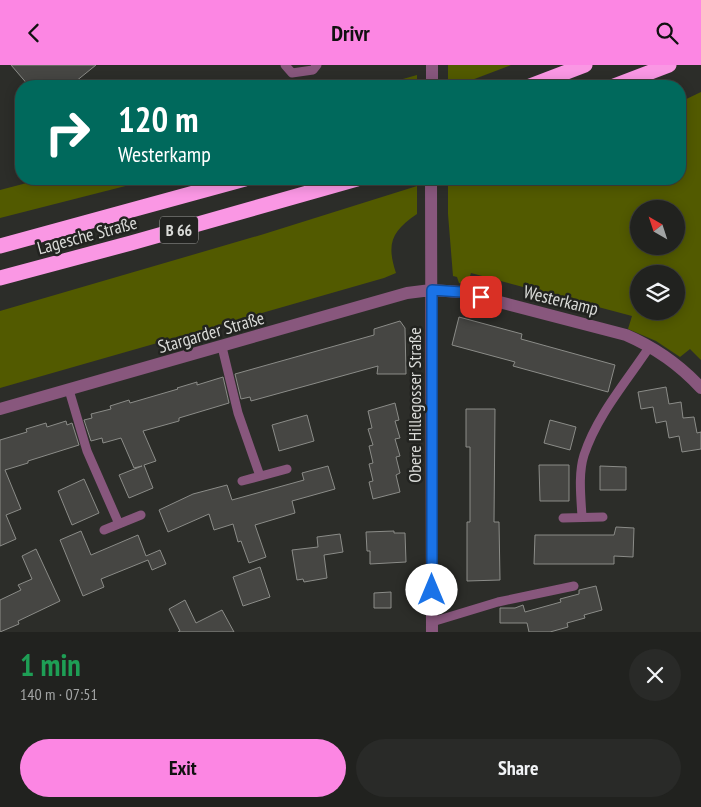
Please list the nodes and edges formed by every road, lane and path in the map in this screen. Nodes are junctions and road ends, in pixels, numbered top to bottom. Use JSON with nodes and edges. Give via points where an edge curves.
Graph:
{"nodes":[{"id":1,"x":285,"y":65,"type":"edge"},
{"id":2,"x":317,"y":65,"type":"edge"},
{"id":3,"x":432,"y":65,"type":"edge"},
{"id":4,"x":585,"y":65,"type":"edge"},
{"id":5,"x":669,"y":65,"type":"edge"},
{"id":6,"x":432,"y":80,"type":"edge"},
{"id":7,"x":546,"y":80,"type":"edge"},
{"id":8,"x":630,"y":80,"type":"edge"},
{"id":9,"x":223,"y":185,"type":"edge"},
{"id":10,"x":336,"y":185,"type":"edge"},
{"id":11,"x":432,"y":185,"type":"edge"},
{"id":12,"x":0,"y":246,"type":"edge"},
{"id":13,"x":0,"y":278,"type":"edge"},
{"id":14,"x":432,"y":290,"type":"junction"},
{"id":15,"x":650,"y":346,"type":"junction"},
{"id":16,"x":222,"y":347,"type":"junction"},
{"id":17,"x":701,"y":388,"type":"edge"},
{"id":18,"x":69,"y":390,"type":"junction"},
{"id":19,"x":0,"y":409,"type":"edge"},
{"id":20,"x":287,"y":469,"type":"dead end"},
{"id":21,"x":260,"y":476,"type":"junction"},
{"id":22,"x":242,"y":481,"type":"dead end"},
{"id":23,"x":140,"y":515,"type":"dead end"},
{"id":24,"x":582,"y":517,"type":"junction"},
{"id":25,"x":602,"y":517,"type":"dead end"},
{"id":26,"x":563,"y":518,"type":"dead end"},
{"id":27,"x":119,"y":524,"type":"junction"},
{"id":28,"x":104,"y":530,"type":"dead end"},
{"id":29,"x":574,"y":586,"type":"dead end"},
{"id":30,"x":432,"y":627,"type":"edge"}],
"edges":[{"from":1,"to":2,"type":"lane","via":[[292,73],[313,70]]},
{"from":3,"to":6,"type":"street"},
{"from":4,"to":7,"type":"highway"},
{"from":5,"to":8,"type":"highway"},
{"from":9,"to":12,"type":"highway","name":"Lagesche Straße","number":"B 66"},
{"from":10,"to":13,"type":"highway","name":"Lagesche Straße","number":"B 66"},
{"from":11,"to":14,"type":"street","name":"Obere Hillegosser Straße"},
{"from":14,"to":15,"type":"street","name":"Westerkamp","via":[[461,292],[621,333]]},
{"from":14,"to":16,"type":"street","name":"Stargarder Straße","via":[[408,293]]},
{"from":14,"to":30,"type":"street","name":"Obere Hillegosser Straße"},
{"from":15,"to":17,"type":"street","name":"Westerkamp","via":[[670,359]]},
{"from":15,"to":24,"type":"lane","via":[[598,422],[583,456]]},
{"from":16,"to":18,"type":"street","name":"Stargarder Straße"},
{"from":16,"to":21,"type":"lane","via":[[238,413]]},
{"from":18,"to":19,"type":"street","name":"Stargarder Straße"},
{"from":18,"to":27,"type":"lane","via":[[86,451]]},
{"from":20,"to":21,"type":"lane"},
{"from":21,"to":22,"type":"lane"},
{"from":23,"to":27,"type":"lane"},
{"from":24,"to":25,"type":"lane"},
{"from":24,"to":26,"type":"lane"},
{"from":27,"to":28,"type":"lane"},
{"from":29,"to":30,"type":"lane","via":[[498,602]]}]}
